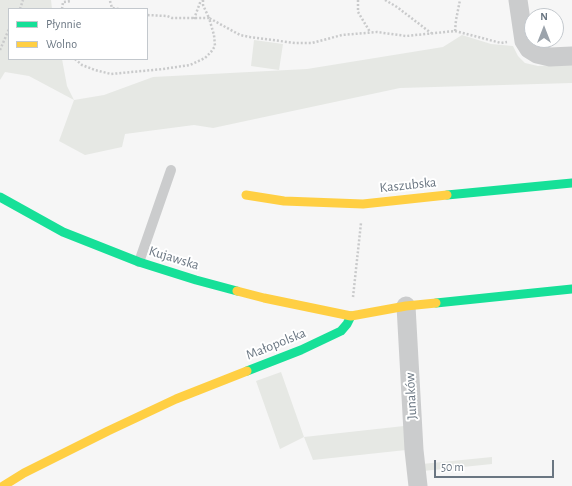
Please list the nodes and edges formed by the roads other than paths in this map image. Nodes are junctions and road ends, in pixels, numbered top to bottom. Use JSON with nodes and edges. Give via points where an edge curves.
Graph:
{"nodes":[{"id":1,"x":518,"y":0,"type":"edge"},
{"id":2,"x":572,"y":56,"type":"edge"},
{"id":3,"x":171,"y":170,"type":"dead end"},
{"id":4,"x":572,"y":183,"type":"edge"},
{"id":5,"x":246,"y":194,"type":"dead end"},
{"id":6,"x":0,"y":197,"type":"edge"},
{"id":7,"x":139,"y":262,"type":"junction"},
{"id":8,"x":572,"y":289,"type":"edge"},
{"id":9,"x":406,"y":306,"type":"junction"},
{"id":10,"x":351,"y":316,"type":"junction"},
{"id":11,"x":3,"y":486,"type":"edge"},
{"id":12,"x":418,"y":486,"type":"edge"}],
"edges":[{"from":1,"to":2,"type":"street","via":[[524,40],[529,49],[550,57]]},
{"from":3,"to":7,"type":"lane"},
{"from":4,"to":5,"type":"street","name":"Kaszubska","via":[[363,204],[284,201]]},
{"from":6,"to":7,"type":"street","name":"Kujawska","via":[[63,232]]},
{"from":7,"to":10,"type":"street","name":"Kujawska","via":[[264,298]]},
{"from":8,"to":9,"type":"street"},
{"from":9,"to":10,"type":"street"},
{"from":9,"to":12,"type":"street","name":"Junaków"},
{"from":10,"to":11,"type":"street","name":"Małopolska","via":[[341,331],[129,421]]}]}
